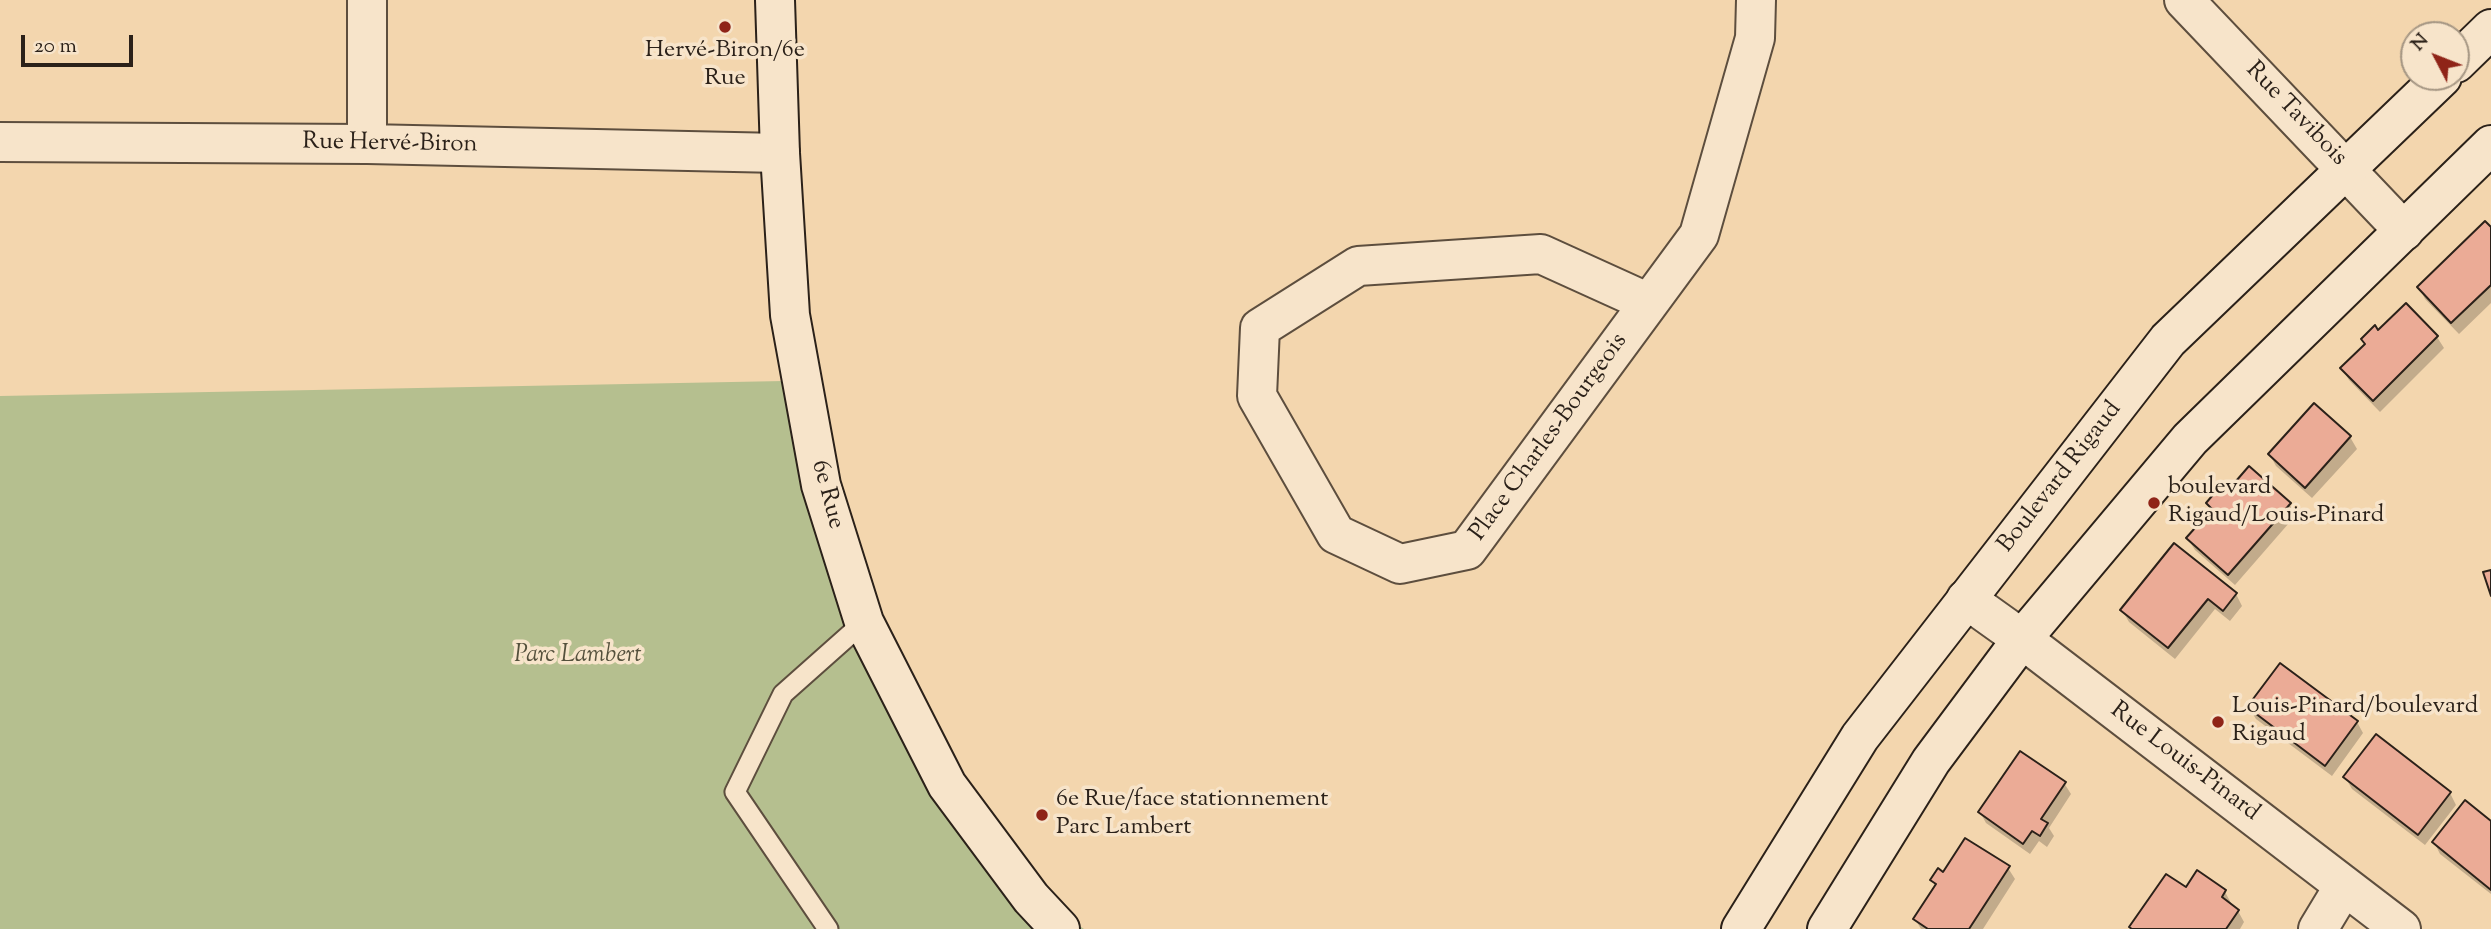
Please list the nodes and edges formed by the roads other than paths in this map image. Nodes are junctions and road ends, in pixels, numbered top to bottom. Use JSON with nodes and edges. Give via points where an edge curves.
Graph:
{"nodes":[{"id":1,"x":366,"y":0,"type":"edge"},
{"id":2,"x":775,"y":0,"type":"edge"},
{"id":3,"x":1756,"y":0,"type":"edge"},
{"id":4,"x":2184,"y":0,"type":"edge"},
{"id":5,"x":2491,"y":29,"type":"edge"},
{"id":6,"x":2470,"y":49,"type":"edge"},
{"id":7,"x":2428,"y":91,"type":"edge"},
{"id":8,"x":0,"y":142,"type":"edge"},
{"id":9,"x":367,"y":144,"type":"junction"},
{"id":10,"x":2491,"y":145,"type":"edge"},
{"id":11,"x":780,"y":153,"type":"junction"},
{"id":12,"x":2347,"y":169,"type":"junction"},
{"id":13,"x":2404,"y":231,"type":"junction"},
{"id":14,"x":1649,"y":303,"type":"junction"},
{"id":15,"x":1966,"y":599,"type":"junction"},
{"id":16,"x":864,"y":622,"type":"junction"},
{"id":17,"x":2022,"y":639,"type":"junction"},
{"id":18,"x":2344,"y":886,"type":"junction"},
{"id":19,"x":828,"y":929,"type":"edge"},
{"id":20,"x":1060,"y":929,"type":"edge"},
{"id":21,"x":1741,"y":929,"type":"edge"},
{"id":22,"x":1827,"y":929,"type":"edge"},
{"id":23,"x":2318,"y":929,"type":"edge"},
{"id":24,"x":2401,"y":929,"type":"edge"}],
"edges":[{"from":1,"to":9,"type":"street"},
{"from":2,"to":11,"type":"street","name":"6e Rue"},
{"from":3,"to":14,"type":"street","name":"Place Charles-Bourgeois","via":[[1755,38],[1699,235]]},
{"from":4,"to":12,"type":"street","name":"Rue Tavibois"},
{"from":5,"to":6,"type":"street"},
{"from":7,"to":12,"type":"street","name":"Boulevard Rigaud"},
{"from":8,"to":9,"type":"street","name":"Rue Hervé-Biron"},
{"from":9,"to":11,"type":"street","name":"Rue Hervé-Biron"},
{"from":10,"to":13,"type":"street"},
{"from":11,"to":16,"type":"street","name":"6e Rue","via":[[790,315],[821,485]]},
{"from":12,"to":13,"type":"street","name":"Rue Tavibois"},
{"from":12,"to":15,"type":"street","name":"Boulevard Rigaud","via":[[2168,340]]},
{"from":13,"to":17,"type":"street","via":[[2190,439]]},
{"from":14,"to":14,"type":"street","name":"Place Charles-Bourgeois","via":[[1541,254],[1358,266],[1260,328],[1257,396],[1336,534],[1400,564],[1467,550]]},
{"from":15,"to":17,"type":"street","name":"Rue Louis-Pinard"},
{"from":15,"to":21,"type":"street","name":"Boulevard Rigaud","via":[[1860,737]]},
{"from":16,"to":19,"type":"lane","via":[[783,694],[735,792]]},
{"from":16,"to":20,"type":"street","name":"6e Rue","via":[[947,785],[1031,898]]},
{"from":17,"to":18,"type":"street","name":"Rue Louis-Pinard"},
{"from":17,"to":22,"type":"street","via":[[1931,761]]},
{"from":18,"to":23,"type":"street"},
{"from":18,"to":24,"type":"street","name":"Rue Louis-Pinard"}]}
